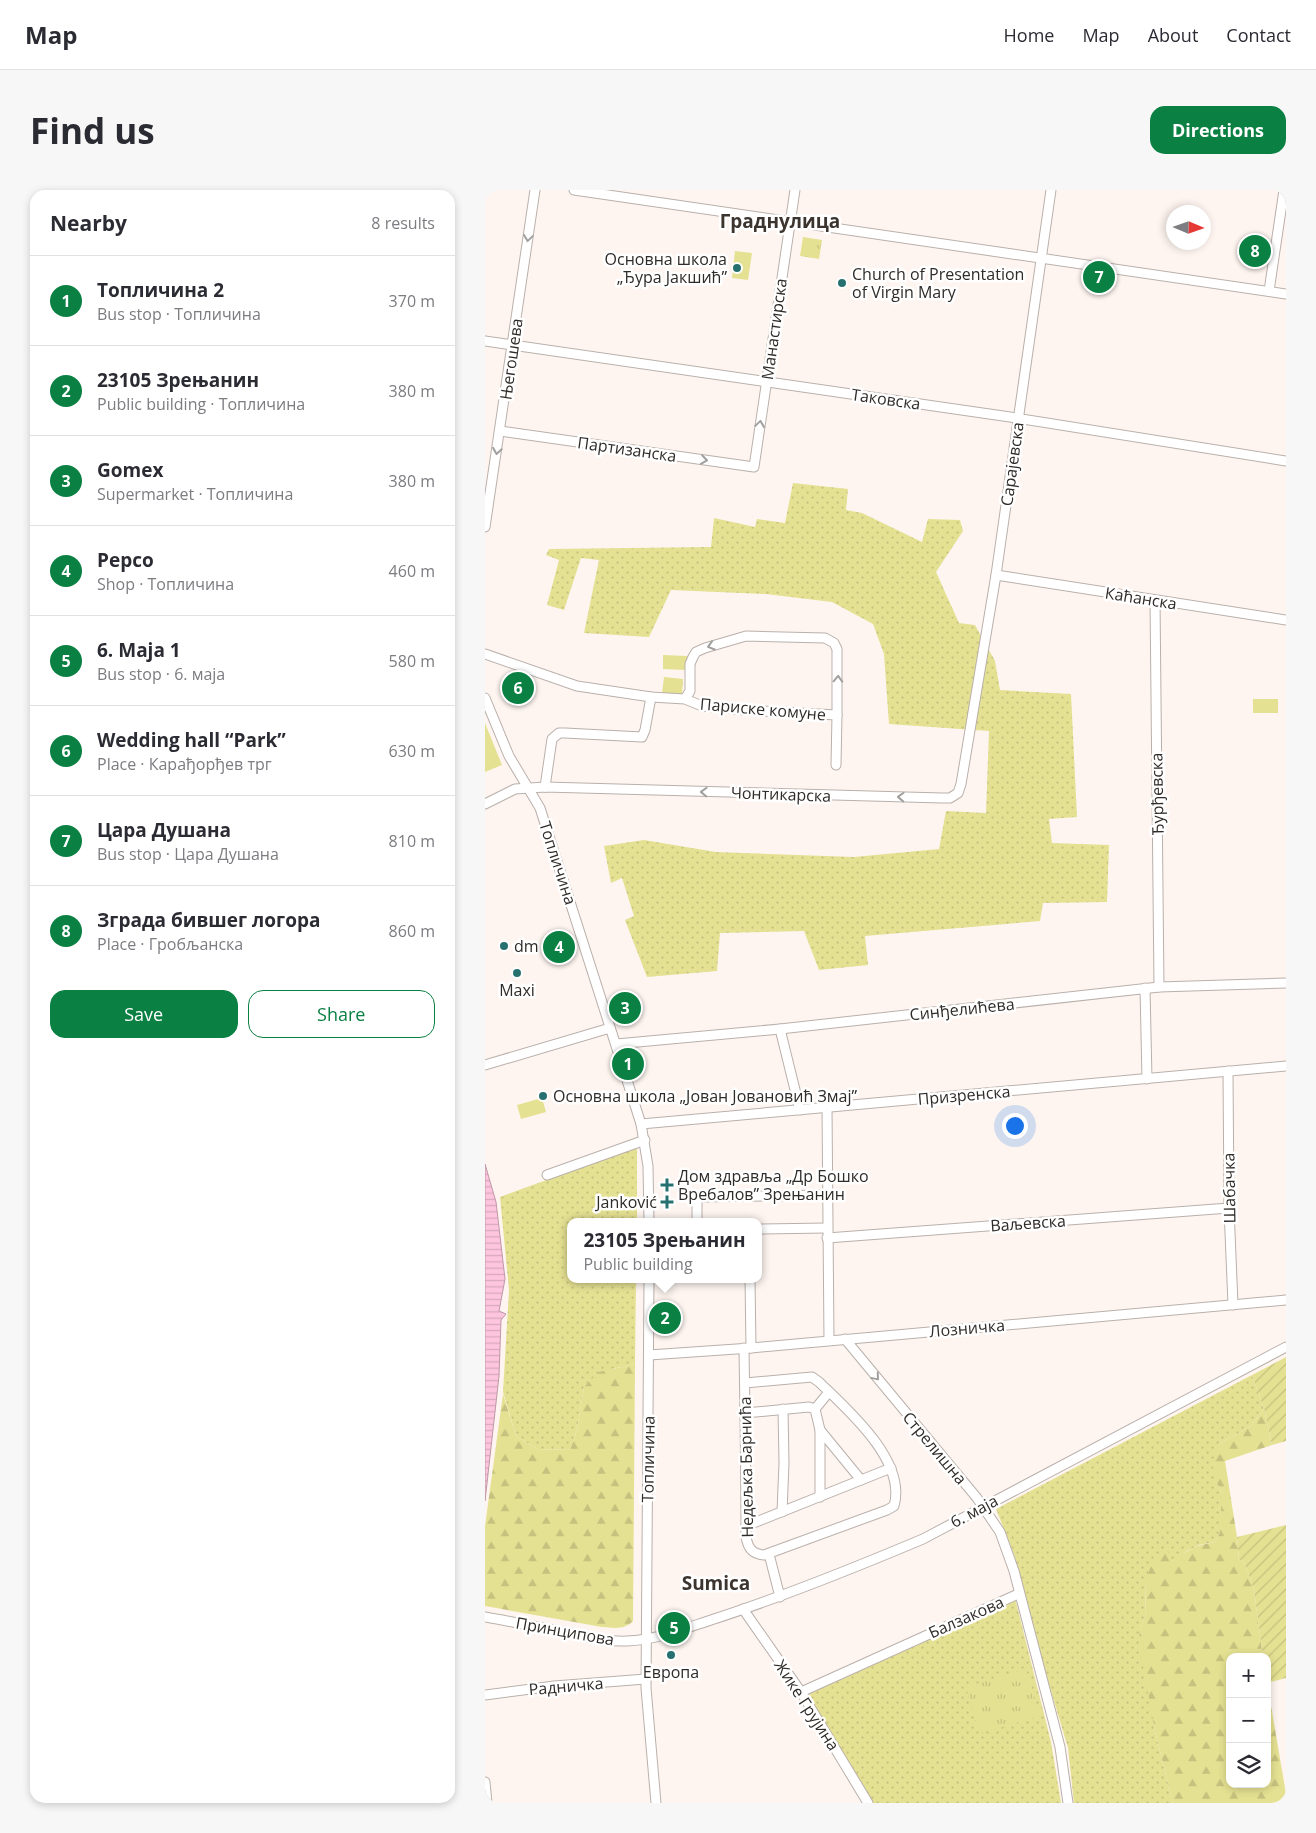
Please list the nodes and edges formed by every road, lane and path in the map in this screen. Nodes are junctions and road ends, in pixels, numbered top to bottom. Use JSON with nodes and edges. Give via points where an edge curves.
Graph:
{"nodes":[{"id":1,"x":535,"y":190,"type":"edge"},
{"id":2,"x":574,"y":190,"type":"edge"},
{"id":3,"x":795,"y":190,"type":"edge"},
{"id":4,"x":1051,"y":190,"type":"edge"},
{"id":5,"x":1284,"y":190,"type":"edge"},
{"id":6,"x":790,"y":222,"type":"junction"},
{"id":7,"x":1041,"y":258,"type":"junction"},
{"id":8,"x":1269,"y":291,"type":"junction"},
{"id":9,"x":1286,"y":294,"type":"edge"},
{"id":10,"x":485,"y":341,"type":"edge"},
{"id":11,"x":513,"y":346,"type":"junction"},
{"id":12,"x":766,"y":381,"type":"junction"},
{"id":13,"x":1019,"y":418,"type":"junction"},
{"id":14,"x":500,"y":431,"type":"junction"},
{"id":15,"x":1286,"y":461,"type":"edge"},
{"id":16,"x":753,"y":467,"type":"joint"},
{"id":17,"x":485,"y":527,"type":"edge"},
{"id":18,"x":996,"y":575,"type":"junction"},
{"id":19,"x":1155,"y":600,"type":"junction"},
{"id":20,"x":1286,"y":620,"type":"edge"},
{"id":21,"x":485,"y":654,"type":"edge"},
{"id":22,"x":651,"y":697,"type":"junction"},
{"id":23,"x":485,"y":698,"type":"edge"},
{"id":24,"x":685,"y":699,"type":"junction"},
{"id":25,"x":837,"y":714,"type":"junction"},
{"id":26,"x":969,"y":737,"type":"joint"},
{"id":27,"x":836,"y":765,"type":"dead end"},
{"id":28,"x":545,"y":788,"type":"junction"},
{"id":29,"x":530,"y":789,"type":"junction"},
{"id":30,"x":485,"y":804,"type":"edge"},
{"id":31,"x":1286,"y":983,"type":"edge"},
{"id":32,"x":1159,"y":987,"type":"junction"},
{"id":33,"x":1145,"y":988,"type":"junction"},
{"id":34,"x":610,"y":1028,"type":"junction"},
{"id":35,"x":780,"y":1029,"type":"junction"},
{"id":36,"x":616,"y":1044,"type":"junction"},
{"id":37,"x":485,"y":1065,"type":"edge"},
{"id":38,"x":1286,"y":1066,"type":"edge"},
{"id":39,"x":1227,"y":1071,"type":"junction"},
{"id":40,"x":1147,"y":1079,"type":"junction"},
{"id":41,"x":827,"y":1108,"type":"junction"},
{"id":42,"x":800,"y":1110,"type":"junction"},
{"id":43,"x":641,"y":1124,"type":"junction"},
{"id":44,"x":645,"y":1140,"type":"junction"},
{"id":45,"x":547,"y":1174,"type":"dead end"},
{"id":46,"x":827,"y":1195,"type":"junction"},
{"id":47,"x":1229,"y":1208,"type":"junction"},
{"id":48,"x":649,"y":1218,"type":"edge"},
{"id":49,"x":697,"y":1218,"type":"edge"},
{"id":50,"x":827,"y":1228,"type":"junction"},
{"id":51,"x":762,"y":1229,"type":"edge"},
{"id":52,"x":827,"y":1238,"type":"junction"},
{"id":53,"x":649,"y":1283,"type":"edge"},
{"id":54,"x":749,"y":1283,"type":"edge"},
{"id":55,"x":1286,"y":1300,"type":"edge"},
{"id":56,"x":1233,"y":1305,"type":"junction"},
{"id":57,"x":845,"y":1339,"type":"junction"},
{"id":58,"x":829,"y":1340,"type":"junction"},
{"id":59,"x":1286,"y":1347,"type":"edge"},
{"id":60,"x":747,"y":1348,"type":"junction"},
{"id":61,"x":649,"y":1355,"type":"junction"},
{"id":62,"x":745,"y":1383,"type":"junction"},
{"id":63,"x":829,"y":1392,"type":"junction"},
{"id":64,"x":815,"y":1408,"type":"junction"},
{"id":65,"x":783,"y":1409,"type":"junction"},
{"id":66,"x":745,"y":1413,"type":"junction"},
{"id":67,"x":820,"y":1430,"type":"junction"},
{"id":68,"x":891,"y":1468,"type":"junction"},
{"id":69,"x":861,"y":1480,"type":"junction"},
{"id":70,"x":820,"y":1497,"type":"junction"},
{"id":71,"x":983,"y":1506,"type":"junction"},
{"id":72,"x":781,"y":1512,"type":"junction"},
{"id":73,"x":746,"y":1526,"type":"junction"},
{"id":74,"x":769,"y":1554,"type":"junction"},
{"id":75,"x":1019,"y":1594,"type":"junction"},
{"id":76,"x":780,"y":1597,"type":"junction"},
{"id":77,"x":743,"y":1609,"type":"junction"},
{"id":78,"x":485,"y":1617,"type":"edge"},
{"id":79,"x":646,"y":1639,"type":"junction"},
{"id":80,"x":646,"y":1679,"type":"junction"},
{"id":81,"x":801,"y":1692,"type":"junction"},
{"id":82,"x":485,"y":1695,"type":"edge"},
{"id":83,"x":485,"y":1782,"type":"edge"},
{"id":84,"x":487,"y":1803,"type":"edge"},
{"id":85,"x":656,"y":1803,"type":"edge"},
{"id":86,"x":868,"y":1803,"type":"edge"},
{"id":87,"x":1068,"y":1803,"type":"edge"}],
"edges":[{"from":1,"to":11,"type":"street","name":"Његошева","one_way":true},
{"from":2,"to":6,"type":"street"},
{"from":3,"to":6,"type":"street","name":"Манастирска"},
{"from":4,"to":7,"type":"street","name":"Сарајевска"},
{"from":5,"to":8,"type":"street"},
{"from":6,"to":7,"type":"street"},
{"from":6,"to":12,"type":"street","name":"Манастирска"},
{"from":7,"to":8,"type":"street"},
{"from":7,"to":13,"type":"street","name":"Сарајевска"},
{"from":8,"to":9,"type":"street"},
{"from":10,"to":11,"type":"street","name":"Таковска"},
{"from":11,"to":12,"type":"street","name":"Таковска"},
{"from":11,"to":14,"type":"street","name":"Његошева"},
{"from":12,"to":13,"type":"street","name":"Таковска"},
{"from":16,"to":12,"type":"street","name":"Манастирска","one_way":true},
{"from":13,"to":15,"type":"street","name":"Таковска"},
{"from":13,"to":18,"type":"street","name":"Сарајевска"},
{"from":14,"to":16,"type":"street","name":"Партизанска","one_way":true},
{"from":14,"to":17,"type":"street","name":"Његошева","one_way":true},
{"from":18,"to":19,"type":"street","name":"Каћанска"},
{"from":18,"to":26,"type":"street","name":"Сарајевска"},
{"from":19,"to":20,"type":"street","name":"Каћанска"},
{"from":19,"to":32,"type":"street","name":"Ђурђевска"},
{"from":21,"to":22,"type":"street","via":[[577,686]]},
{"from":22,"to":24,"type":"street"},
{"from":22,"to":28,"type":"street","via":[[642,737],[556,735],[552,740]]},
{"from":23,"to":29,"type":"street","name":"Топличина","via":[[509,756]]},
{"from":24,"to":25,"type":"street","name":"Париске комуне","via":[[702,706]]},
{"from":25,"to":24,"type":"street","name":"Париске комуне","one_way":true,"via":[[838,654],[834,643],[825,638],[747,636],[705,648],[696,652],[690,664],[690,691]]},
{"from":25,"to":27,"type":"street","name":"Париске комуне"},
{"from":26,"to":28,"type":"street","name":"Чонтикарска","one_way":true,"via":[[960,789],[950,798]]},
{"from":28,"to":29,"type":"street","name":"Чонтикарска"},
{"from":29,"to":30,"type":"street","name":"Чонтикарска","via":[[515,789]]},
{"from":29,"to":34,"type":"street","name":"Топличина","via":[[540,808]]},
{"from":31,"to":32,"type":"street","name":"Синђелићева"},
{"from":32,"to":33,"type":"street","name":"Синђелићева"},
{"from":33,"to":35,"type":"street","name":"Синђелићева"},
{"from":33,"to":40,"type":"street"},
{"from":34,"to":36,"type":"street","name":"Топличина"},
{"from":34,"to":37,"type":"street"},
{"from":35,"to":36,"type":"street","name":"Синђелићева"},
{"from":35,"to":42,"type":"street"},
{"from":36,"to":43,"type":"street","name":"Топличина"},
{"from":38,"to":39,"type":"street","name":"Призренска"},
{"from":39,"to":40,"type":"street","name":"Призренска"},
{"from":39,"to":47,"type":"street","name":"Шабачка"},
{"from":40,"to":41,"type":"street","name":"Призренска"},
{"from":41,"to":42,"type":"street","name":"Призренска"},
{"from":41,"to":46,"type":"street"},
{"from":42,"to":43,"type":"street","name":"Призренска"},
{"from":43,"to":44,"type":"street","name":"Топличина"},
{"from":44,"to":45,"type":"street"},
{"from":44,"to":48,"type":"street","name":"Топличина"},
{"from":46,"to":49,"type":"street","via":[[700,1197],[697,1200]]},
{"from":46,"to":50,"type":"street"},
{"from":47,"to":52,"type":"street","name":"Ваљевска"},
{"from":47,"to":56,"type":"street","name":"Шабачка"},
{"from":50,"to":51,"type":"street"},
{"from":50,"to":52,"type":"street"},
{"from":52,"to":58,"type":"street"},
{"from":53,"to":61,"type":"street","name":"Топличина"},
{"from":54,"to":60,"type":"street","name":"Недељка Барнића"},
{"from":55,"to":56,"type":"street","name":"Лозничка"},
{"from":56,"to":57,"type":"street","name":"Лозничка"},
{"from":57,"to":58,"type":"street","name":"Лозничка"},
{"from":57,"to":71,"type":"street","name":"Стрелишна","one_way":true},
{"from":58,"to":60,"type":"street","name":"Лозничка"},
{"from":59,"to":71,"type":"street","name":"6. маја"},
{"from":60,"to":61,"type":"street","name":"Лозничка"},
{"from":60,"to":62,"type":"street","name":"Недељка Барнића"},
{"from":61,"to":79,"type":"street","name":"Топличина"},
{"from":62,"to":63,"type":"street","via":[[812,1378]]},
{"from":62,"to":66,"type":"street","name":"Недељка Барнића"},
{"from":63,"to":64,"type":"street"},
{"from":63,"to":68,"type":"street","via":[[882,1450]]},
{"from":64,"to":65,"type":"street"},
{"from":64,"to":67,"type":"street"},
{"from":65,"to":66,"type":"street"},
{"from":65,"to":72,"type":"street"},
{"from":66,"to":73,"type":"street","name":"Недељка Барнића"},
{"from":67,"to":69,"type":"street"},
{"from":67,"to":70,"type":"street"},
{"from":68,"to":69,"type":"street"},
{"from":68,"to":74,"type":"street","via":[[897,1488],[895,1506],[891,1509]]},
{"from":69,"to":70,"type":"street"},
{"from":70,"to":72,"type":"street"},
{"from":71,"to":75,"type":"street","name":"Стрелишна","via":[[1001,1532]]},
{"from":71,"to":76,"type":"street","name":"6. маја","via":[[923,1539]]},
{"from":72,"to":73,"type":"street"},
{"from":73,"to":74,"type":"street","name":"Недељка Барнића","via":[[749,1548],[761,1555]]},
{"from":74,"to":76,"type":"street","name":"Недељка Барнића"},
{"from":75,"to":81,"type":"street","name":"Балзакова"},
{"from":75,"to":87,"type":"street","name":"Балзакова","via":[[1060,1747]]},
{"from":76,"to":77,"type":"street","name":"6. маја"},
{"from":77,"to":79,"type":"street","name":"6. маја"},
{"from":77,"to":81,"type":"street","name":"Жике Грујина"},
{"from":78,"to":79,"type":"street","name":"Принципова","via":[[612,1641]]},
{"from":79,"to":80,"type":"street"},
{"from":80,"to":82,"type":"street","name":"Радничка"},
{"from":80,"to":85,"type":"street"},
{"from":81,"to":86,"type":"street","name":"Жике Грујина"},
{"from":83,"to":84,"type":"street"}]}
